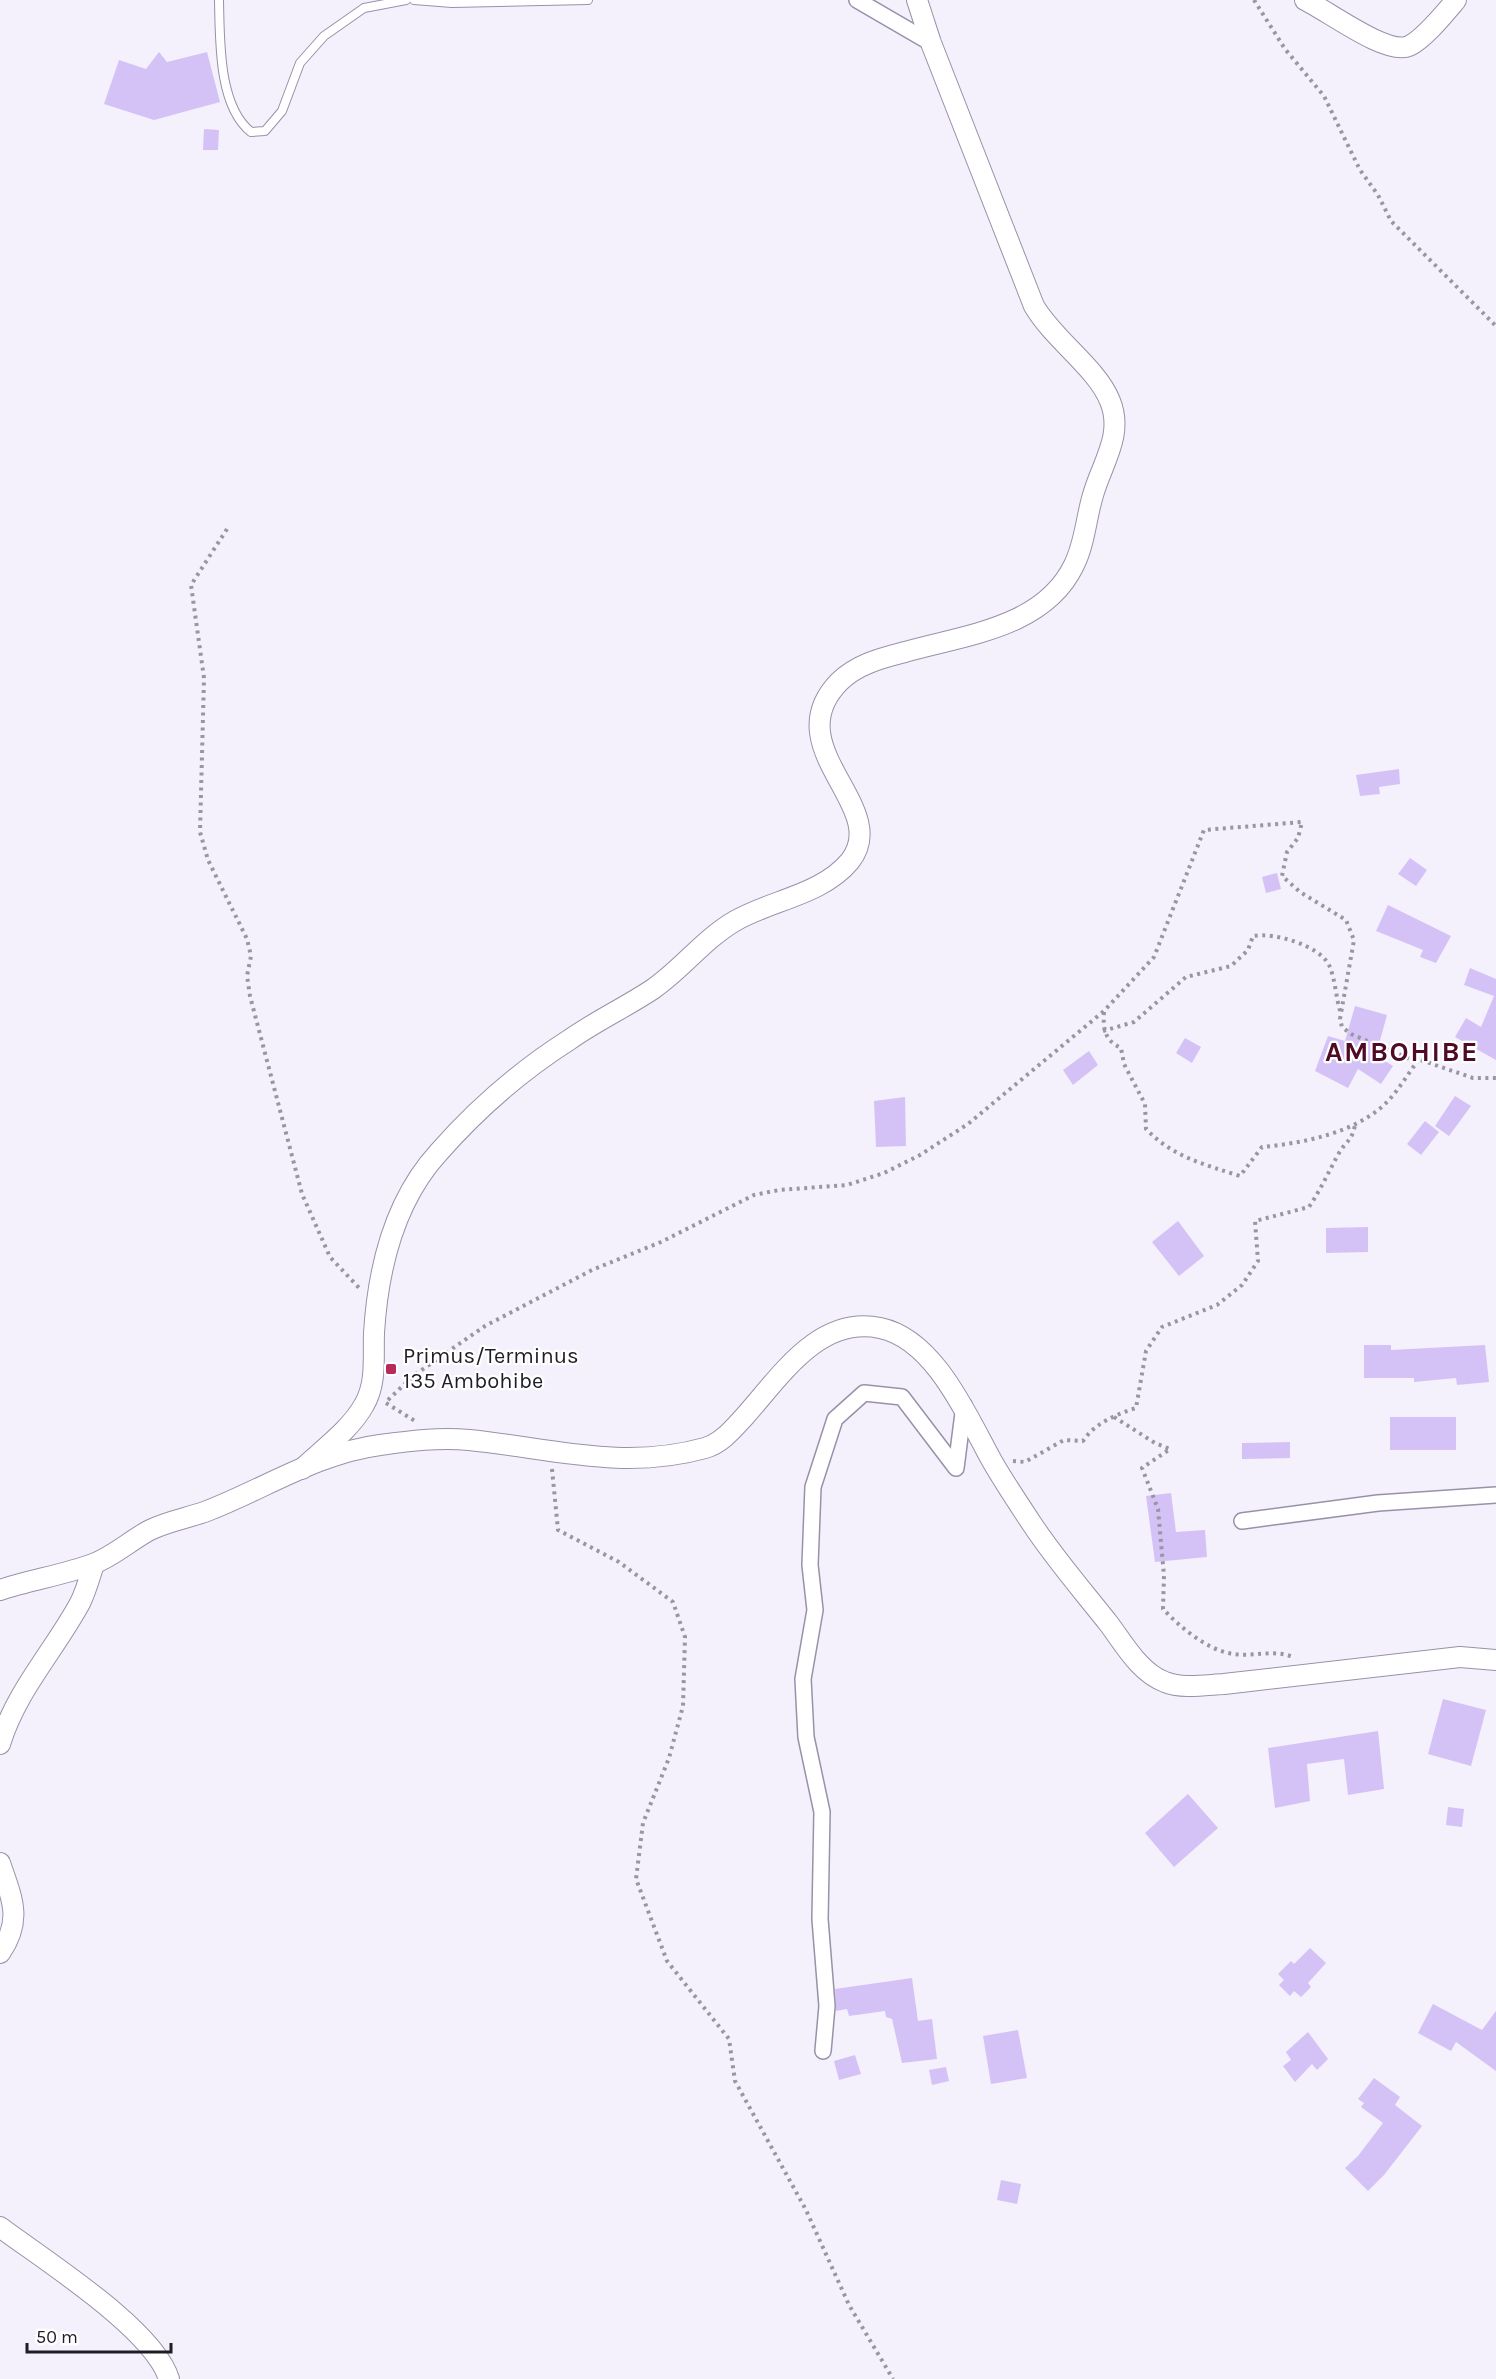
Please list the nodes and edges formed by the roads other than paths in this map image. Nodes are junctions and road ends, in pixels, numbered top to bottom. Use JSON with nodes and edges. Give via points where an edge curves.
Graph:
{"nodes":[{"id":1,"x":219,"y":0,"type":"edge"},
{"id":2,"x":406,"y":0,"type":"edge"},
{"id":3,"x":414,"y":0,"type":"edge"},
{"id":4,"x":588,"y":0,"type":"edge"},
{"id":5,"x":857,"y":0,"type":"edge"},
{"id":6,"x":917,"y":0,"type":"edge"},
{"id":7,"x":1305,"y":0,"type":"edge"},
{"id":8,"x":1456,"y":0,"type":"edge"},
{"id":9,"x":931,"y":42,"type":"junction"},
{"id":10,"x":964,"y":1405,"type":"junction"},
{"id":11,"x":302,"y":1469,"type":"junction"},
{"id":12,"x":1496,"y":1495,"type":"edge"},
{"id":13,"x":1242,"y":1521,"type":"dead end"},
{"id":14,"x":94,"y":1563,"type":"junction"},
{"id":15,"x":0,"y":1590,"type":"edge"},
{"id":16,"x":1496,"y":1660,"type":"edge"},
{"id":17,"x":0,"y":1744,"type":"edge"},
{"id":18,"x":0,"y":1863,"type":"edge"},
{"id":19,"x":0,"y":1953,"type":"edge"},
{"id":20,"x":824,"y":2051,"type":"dead end"},
{"id":21,"x":0,"y":2227,"type":"edge"},
{"id":22,"x":169,"y":2379,"type":"edge"}],
"edges":[{"from":1,"to":2,"type":"lane","via":[[220,53],[231,104],[241,124],[251,132],[266,131],[282,111],[300,63],[324,36],[364,8]]},
{"from":3,"to":4,"type":"lane"},
{"from":5,"to":9,"type":"street"},
{"from":6,"to":9,"type":"street"},
{"from":7,"to":8,"type":"street","via":[[1369,38],[1397,48],[1409,46],[1422,37]]},
{"from":9,"to":11,"type":"street","via":[[1034,306],[1045,326],[1095,378],[1109,397],[1113,411],[1112,452],[1096,484],[1076,562],[1059,590],[1032,610],[1000,625],[858,667],[832,690],[820,713],[819,727],[829,763],[857,819],[860,834],[852,858],[824,882],[764,906],[717,933],[654,988],[556,1049],[438,1152],[414,1182],[386,1251],[375,1321],[373,1381],[365,1404],[354,1420]]},
{"from":10,"to":11,"type":"street","via":[[919,1350],[898,1334],[883,1328],[848,1327],[817,1341],[773,1382],[724,1438],[711,1446],[675,1454],[583,1458],[469,1440],[434,1439],[374,1445]]},
{"from":10,"to":16,"type":"street","via":[[992,1460],[1056,1557],[1137,1660],[1161,1681],[1191,1686],[1224,1684],[1460,1657]]},
{"from":10,"to":20,"type":"street","via":[[956,1468],[902,1397],[864,1393],[835,1419],[813,1487],[810,1565],[815,1610],[803,1679],[806,1737],[822,1812],[819,1919],[827,2006]]},
{"from":11,"to":14,"type":"street","via":[[206,1512],[158,1526]]},
{"from":12,"to":13,"type":"street","via":[[1378,1503]]},
{"from":14,"to":15,"type":"street"},
{"from":14,"to":17,"type":"street","via":[[80,1602],[35,1671],[6,1724]]},
{"from":18,"to":19,"type":"street","via":[[14,1904],[14,1922],[10,1939]]},
{"from":21,"to":22,"type":"street","via":[[136,2329],[166,2367]]}]}
